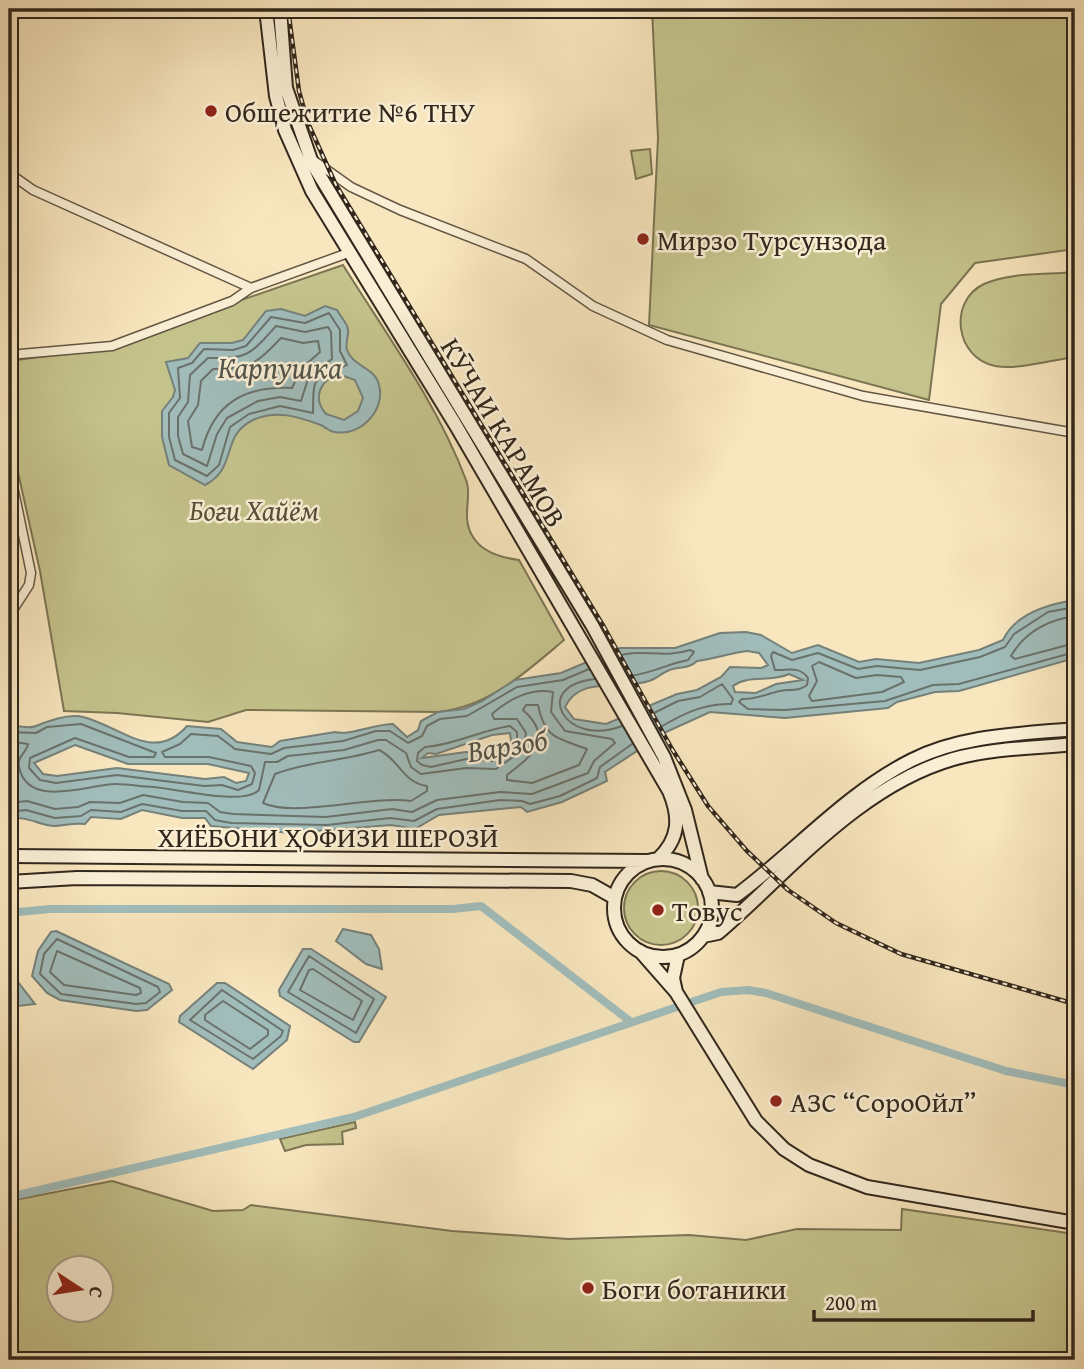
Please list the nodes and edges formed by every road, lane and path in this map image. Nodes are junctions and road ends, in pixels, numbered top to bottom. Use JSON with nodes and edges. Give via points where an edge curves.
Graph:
{"nodes":[{"id":1,"x":266,"y":9,"type":"edge"},
{"id":2,"x":276,"y":17,"type":"edge"},
{"id":3,"x":310,"y":158,"type":"junction"},
{"id":4,"x":9,"y":173,"type":"edge"},
{"id":5,"x":351,"y":187,"type":"junction"},
{"id":6,"x":336,"y":203,"type":"junction"},
{"id":7,"x":348,"y":253,"type":"junction"},
{"id":8,"x":251,"y":288,"type":"junction"},
{"id":9,"x":401,"y":309,"type":"junction"},
{"id":10,"x":389,"y":316,"type":"junction"},
{"id":11,"x":9,"y":355,"type":"edge"},
{"id":12,"x":1075,"y":433,"type":"edge"},
{"id":13,"x":9,"y":467,"type":"edge"},
{"id":14,"x":9,"y":615,"type":"edge"},
{"id":15,"x":1075,"y":729,"type":"edge"},
{"id":16,"x":1029,"y":733,"type":"junction"},
{"id":17,"x":1075,"y":744,"type":"edge"},
{"id":18,"x":1030,"y":748,"type":"junction"},
{"id":19,"x":658,"y":760,"type":"junction"},
{"id":20,"x":9,"y":856,"type":"edge"},
{"id":21,"x":653,"y":860,"type":"junction"},
{"id":22,"x":702,"y":879,"type":"junction"},
{"id":23,"x":9,"y":882,"type":"edge"},
{"id":24,"x":709,"y":891,"type":"junction"},
{"id":25,"x":615,"y":898,"type":"junction"},
{"id":26,"x":703,"y":936,"type":"junction"},
{"id":27,"x":639,"y":951,"type":"junction"},
{"id":28,"x":678,"y":955,"type":"junction"},
{"id":29,"x":676,"y":992,"type":"junction"},
{"id":30,"x":1075,"y":1223,"type":"edge"}],
"edges":[{"from":1,"to":2,"type":"main road","name":"КӮЧАИ КАРАМОВ"},
{"from":2,"to":3,"type":"main road","name":"КӮЧАИ КАРАМОВ","via":[[286,88]]},
{"from":2,"to":7,"type":"main road","name":"КӮЧАИ КАРАМОВ","via":[[276,96],[285,130]]},
{"from":3,"to":5,"type":"street"},
{"from":3,"to":6,"type":"main road","name":"КӮЧАИ КАРАМОВ"},
{"from":4,"to":8,"type":"street","via":[[33,190]]},
{"from":5,"to":6,"type":"street"},
{"from":5,"to":12,"type":"street","via":[[526,259],[593,306],[667,340],[863,396]]},
{"from":6,"to":9,"type":"main road","name":"КӮЧАИ КАРАМОВ"},
{"from":7,"to":8,"type":"street"},
{"from":7,"to":10,"type":"main road","name":"КӮЧАИ КАРАМОВ"},
{"from":8,"to":11,"type":"street","via":[[232,301],[112,346]]},
{"from":9,"to":10,"type":"main road"},
{"from":9,"to":19,"type":"main road","name":"КӮЧАИ КАРАМОВ","via":[[592,625]]},
{"from":10,"to":19,"type":"main road","name":"КӮЧАИ КАРАМОВ"},
{"from":13,"to":14,"type":"street","via":[[31,573],[29,585]]},
{"from":15,"to":16,"type":"main road"},
{"from":16,"to":18,"type":"main road"},
{"from":16,"to":24,"type":"main road","via":[[949,746],[912,760],[873,784],[737,895]]},
{"from":17,"to":18,"type":"main road"},
{"from":18,"to":26,"type":"main road","via":[[954,759],[915,773],[847,817],[718,933]]},
{"from":19,"to":21,"type":"main road","name":"КӮЧАИ КАРАМОВ","via":[[678,820],[674,839]]},
{"from":19,"to":22,"type":"main road","name":"КӮЧАИ КАРАМОВ","via":[[685,810]]},
{"from":20,"to":21,"type":"main road","name":"ХИЁБОНИ ҲОФИЗИ ШЕРОЗӢ"},
{"from":21,"to":22,"type":"main road","name":"ХИЁБОНИ ҲОФИЗИ ШЕРОЗӢ","via":[[675,860]]},
{"from":21,"to":25,"type":"main road","via":[[626,875]]},
{"from":22,"to":24,"type":"main road","name":"ХИЁБОНИ ҲОФИЗИ ШЕРОЗӢ"},
{"from":23,"to":25,"type":"main road","name":"ХИЁБОНИ ҲОФИЗИ ШЕРОЗӢ","via":[[77,878],[570,881],[592,885]]},
{"from":24,"to":26,"type":"main road","via":[[710,919]]},
{"from":25,"to":27,"type":"main road","via":[[616,923]]},
{"from":26,"to":28,"type":"main road"},
{"from":27,"to":28,"type":"main road"},
{"from":27,"to":29,"type":"main road"},
{"from":28,"to":29,"type":"main road","via":[[673,978]]},
{"from":29,"to":30,"type":"main road","via":[[756,1121],[784,1149],[810,1165],[867,1187]]}]}
